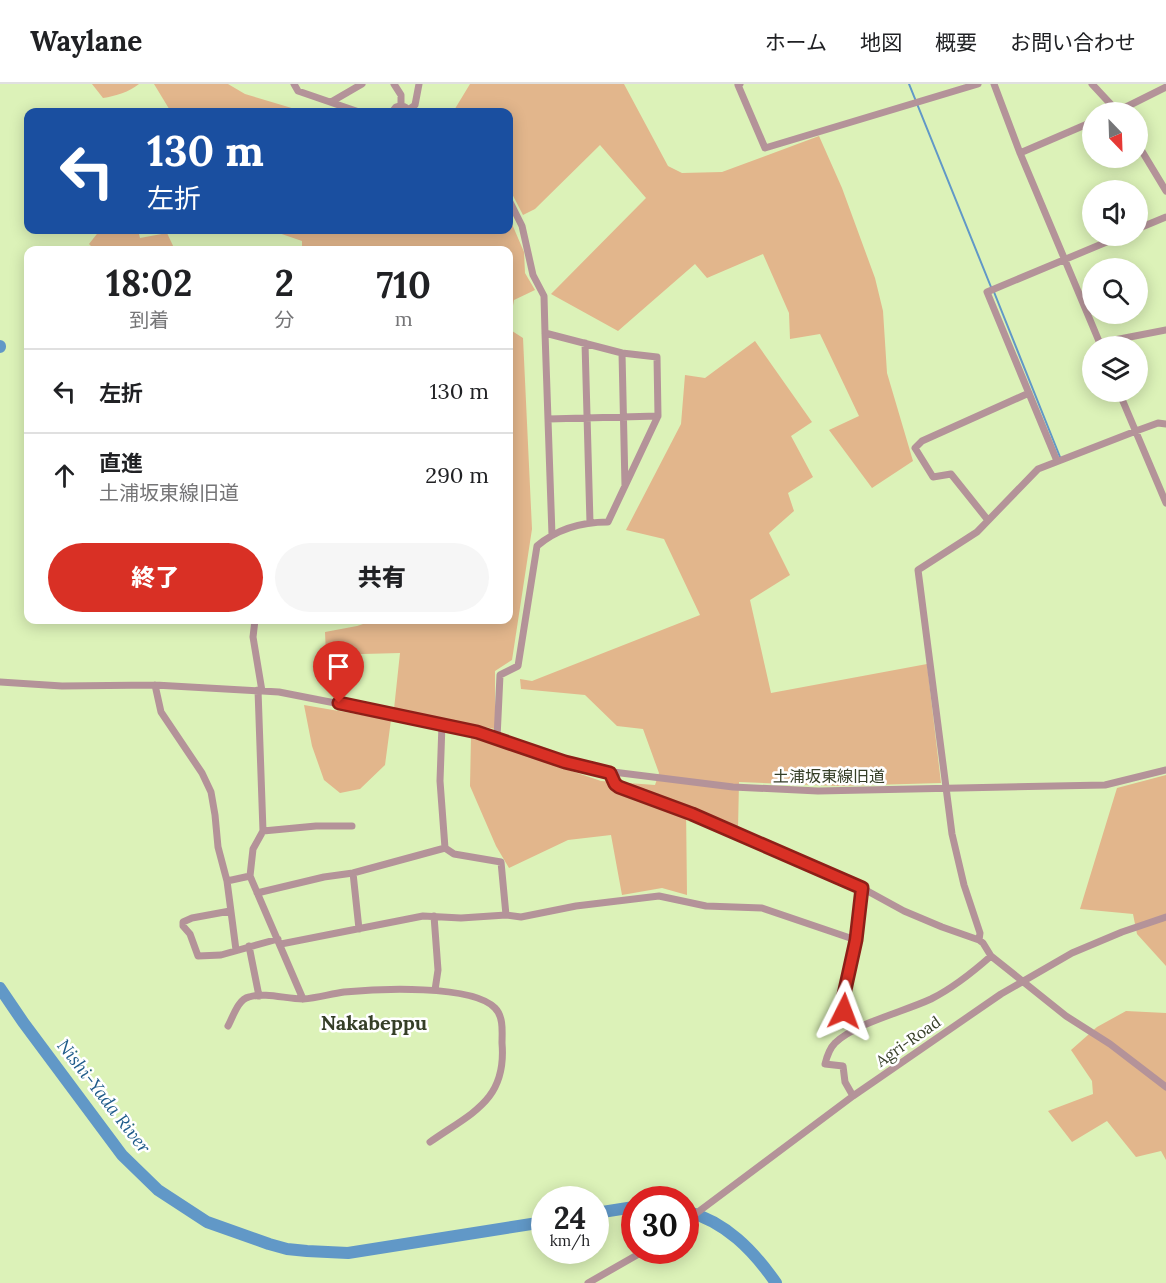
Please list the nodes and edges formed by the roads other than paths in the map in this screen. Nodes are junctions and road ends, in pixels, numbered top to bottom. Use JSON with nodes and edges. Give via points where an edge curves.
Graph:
{"nodes":[{"id":1,"x":294,"y":84,"type":"edge"},
{"id":2,"x":362,"y":84,"type":"edge"},
{"id":3,"x":394,"y":84,"type":"edge"},
{"id":4,"x":419,"y":84,"type":"edge"},
{"id":5,"x":740,"y":84,"type":"edge"},
{"id":6,"x":978,"y":84,"type":"edge"},
{"id":7,"x":994,"y":84,"type":"edge"},
{"id":8,"x":1092,"y":84,"type":"edge"},
{"id":9,"x":1166,"y":87,"type":"edge"},
{"id":10,"x":331,"y":102,"type":"junction"},
{"id":11,"x":1108,"y":102,"type":"edge"},
{"id":12,"x":1137,"y":102,"type":"edge"},
{"id":13,"x":348,"y":108,"type":"edge"},
{"id":14,"x":406,"y":108,"type":"edge"},
{"id":15,"x":408,"y":108,"type":"edge"},
{"id":16,"x":1082,"y":127,"type":"edge"},
{"id":17,"x":1020,"y":153,"type":"junction"},
{"id":18,"x":1148,"y":161,"type":"edge"},
{"id":19,"x":1166,"y":190,"type":"edge"},
{"id":20,"x":513,"y":208,"type":"edge"},
{"id":21,"x":1166,"y":217,"type":"edge"},
{"id":22,"x":1148,"y":224,"type":"edge"},
{"id":23,"x":1096,"y":246,"type":"edge"},
{"id":24,"x":1064,"y":259,"type":"junction"},
{"id":25,"x":1166,"y":330,"type":"edge"},
{"id":26,"x":545,"y":333,"type":"junction"},
{"id":27,"x":1096,"y":336,"type":"edge"},
{"id":28,"x":1140,"y":336,"type":"edge"},
{"id":29,"x":585,"y":343,"type":"junction"},
{"id":30,"x":622,"y":353,"type":"junction"},
{"id":31,"x":1029,"y":393,"type":"junction"},
{"id":32,"x":1123,"y":402,"type":"edge"},
{"id":33,"x":658,"y":416,"type":"junction"},
{"id":34,"x":622,"y":417,"type":"junction"},
{"id":35,"x":587,"y":418,"type":"junction"},
{"id":36,"x":548,"y":419,"type":"junction"},
{"id":37,"x":1166,"y":424,"type":"edge"},
{"id":38,"x":1136,"y":431,"type":"junction"},
{"id":39,"x":1057,"y":461,"type":"junction"},
{"id":40,"x":625,"y":488,"type":"junction"},
{"id":41,"x":1166,"y":503,"type":"edge"},
{"id":42,"x":987,"y":519,"type":"junction"},
{"id":43,"x":590,"y":523,"type":"junction"},
{"id":44,"x":552,"y":535,"type":"junction"},
{"id":45,"x":255,"y":624,"type":"edge"},
{"id":46,"x":0,"y":682,"type":"edge"},
{"id":47,"x":155,"y":685,"type":"junction"},
{"id":48,"x":260,"y":690,"type":"junction"},
{"id":49,"x":442,"y":724,"type":"junction"},
{"id":50,"x":497,"y":738,"type":"junction"},
{"id":51,"x":1166,"y":770,"type":"edge"},
{"id":52,"x":610,"y":773,"type":"junction"},
{"id":53,"x":946,"y":788,"type":"junction"},
{"id":54,"x":352,"y":826,"type":"dead end"},
{"id":55,"x":264,"y":831,"type":"junction"},
{"id":56,"x":445,"y":848,"type":"junction"},
{"id":57,"x":353,"y":873,"type":"junction"},
{"id":58,"x":250,"y":876,"type":"junction"},
{"id":59,"x":227,"y":881,"type":"junction"},
{"id":60,"x":862,"y":888,"type":"junction"},
{"id":61,"x":257,"y":893,"type":"junction"},
{"id":62,"x":230,"y":911,"type":"junction"},
{"id":63,"x":506,"y":915,"type":"junction"},
{"id":64,"x":434,"y":916,"type":"junction"},
{"id":65,"x":1166,"y":917,"type":"edge"},
{"id":66,"x":359,"y":929,"type":"junction"},
{"id":67,"x":856,"y":940,"type":"junction"},
{"id":68,"x":979,"y":940,"type":"junction"},
{"id":69,"x":279,"y":942,"type":"junction"},
{"id":70,"x":249,"y":946,"type":"junction"},
{"id":71,"x":236,"y":950,"type":"junction"},
{"id":72,"x":991,"y":957,"type":"junction"},
{"id":73,"x":1022,"y":981,"type":"junction"},
{"id":74,"x":435,"y":990,"type":"junction"},
{"id":75,"x":259,"y":996,"type":"junction"},
{"id":76,"x":303,"y":999,"type":"junction"},
{"id":77,"x":228,"y":1026,"type":"dead end"},
{"id":78,"x":853,"y":1032,"type":"junction"},
{"id":79,"x":1166,"y":1087,"type":"edge"},
{"id":80,"x":853,"y":1096,"type":"junction"},
{"id":81,"x":429,"y":1142,"type":"dead end"},
{"id":82,"x":699,"y":1210,"type":"edge"},
{"id":83,"x":621,"y":1264,"type":"edge"},
{"id":84,"x":588,"y":1283,"type":"edge"}],
"edges":[{"from":1,"to":10,"type":"street","via":[[298,91]]},
{"from":2,"to":10,"type":"street"},
{"from":3,"to":14,"type":"street"},
{"from":4,"to":15,"type":"street","via":[[415,105]]},
{"from":5,"to":6,"type":"street","via":[[765,148]]},
{"from":7,"to":17,"type":"street"},
{"from":8,"to":11,"type":"street"},
{"from":9,"to":12,"type":"street"},
{"from":10,"to":13,"type":"street"},
{"from":16,"to":17,"type":"street"},
{"from":17,"to":24,"type":"street"},
{"from":18,"to":19,"type":"street"},
{"from":20,"to":26,"type":"street","via":[[522,226],[533,275],[544,296]]},
{"from":21,"to":22,"type":"street"},
{"from":23,"to":24,"type":"street"},
{"from":24,"to":27,"type":"street"},
{"from":24,"to":31,"type":"street","via":[[987,292]]},
{"from":25,"to":28,"type":"street"},
{"from":26,"to":29,"type":"street"},
{"from":26,"to":36,"type":"street"},
{"from":29,"to":30,"type":"street"},
{"from":29,"to":35,"type":"street"},
{"from":30,"to":33,"type":"street","via":[[657,357]]},
{"from":30,"to":34,"type":"street"},
{"from":31,"to":39,"type":"street"},
{"from":31,"to":42,"type":"street","via":[[915,447],[933,477],[951,474]]},
{"from":32,"to":38,"type":"street"},
{"from":33,"to":34,"type":"street"},
{"from":33,"to":40,"type":"street"},
{"from":34,"to":35,"type":"street"},
{"from":34,"to":40,"type":"street"},
{"from":35,"to":36,"type":"street"},
{"from":35,"to":43,"type":"street"},
{"from":36,"to":44,"type":"street"},
{"from":37,"to":38,"type":"street"},
{"from":38,"to":39,"type":"street"},
{"from":38,"to":41,"type":"street"},
{"from":39,"to":42,"type":"street","via":[[1038,469]]},
{"from":40,"to":43,"type":"street","via":[[608,522]]},
{"from":42,"to":53,"type":"street","via":[[976,532],[918,570]]},
{"from":43,"to":44,"type":"street"},
{"from":44,"to":50,"type":"street","via":[[535,550],[518,666],[500,675]]},
{"from":45,"to":48,"type":"street"},
{"from":46,"to":47,"type":"street","name":"土浦坂東線旧道"},
{"from":47,"to":48,"type":"street","name":"土浦坂東線旧道"},
{"from":47,"to":59,"type":"street","via":[[161,712],[211,792]]},
{"from":48,"to":49,"type":"street","name":"土浦坂東線旧道"},
{"from":48,"to":55,"type":"street"},
{"from":49,"to":50,"type":"street","name":"土浦坂東線旧道"},
{"from":49,"to":56,"type":"street","via":[[440,781]]},
{"from":50,"to":52,"type":"street","name":"土浦坂東線旧道"},
{"from":51,"to":53,"type":"street","name":"土浦坂東線旧道","via":[[1105,785]]},
{"from":52,"to":53,"type":"street","name":"土浦坂東線旧道","via":[[733,787],[818,791]]},
{"from":52,"to":60,"type":"street","via":[[619,787],[692,814]]},
{"from":53,"to":68,"type":"street","via":[[952,834]]},
{"from":54,"to":55,"type":"street"},
{"from":55,"to":58,"type":"street","via":[[253,849]]},
{"from":56,"to":57,"type":"street"},
{"from":56,"to":63,"type":"street","via":[[454,854],[501,862]]},
{"from":57,"to":61,"type":"street"},
{"from":57,"to":66,"type":"street"},
{"from":58,"to":59,"type":"street"},
{"from":58,"to":61,"type":"street"},
{"from":59,"to":62,"type":"street"},
{"from":60,"to":67,"type":"street"},
{"from":60,"to":68,"type":"street","via":[[904,911]]},
{"from":61,"to":69,"type":"street"},
{"from":62,"to":71,"type":"street"},
{"from":62,"to":71,"type":"street","via":[[192,918],[183,926],[198,956]]},
{"from":63,"to":64,"type":"street"},
{"from":63,"to":67,"type":"street","via":[[522,917],[659,896],[706,906],[762,908]]},
{"from":64,"to":66,"type":"street"},
{"from":64,"to":74,"type":"street","via":[[438,970]]},
{"from":65,"to":73,"type":"street","name":"Agri-Road","via":[[1072,953]]},
{"from":66,"to":69,"type":"street"},
{"from":67,"to":78,"type":"street","via":[[843,999]]},
{"from":68,"to":72,"type":"street"},
{"from":69,"to":70,"type":"street"},
{"from":69,"to":76,"type":"street"},
{"from":70,"to":71,"type":"street"},
{"from":70,"to":75,"type":"street"},
{"from":72,"to":73,"type":"street"},
{"from":72,"to":78,"type":"street","via":[[932,998]]},
{"from":73,"to":79,"type":"street"},
{"from":73,"to":80,"type":"street","name":"Agri-Road"},
{"from":74,"to":76,"type":"street","via":[[346,992]]},
{"from":74,"to":81,"type":"street","via":[[459,992],[496,1008],[501,1019],[504,1059],[498,1084],[487,1102]]},
{"from":75,"to":76,"type":"street"},
{"from":75,"to":77,"type":"street","via":[[243,1000]]},
{"from":78,"to":80,"type":"street","via":[[835,1043],[825,1064],[843,1066],[845,1082]]},
{"from":80,"to":82,"type":"street","name":"Agri-Road"},
{"from":83,"to":84,"type":"street"}]}
